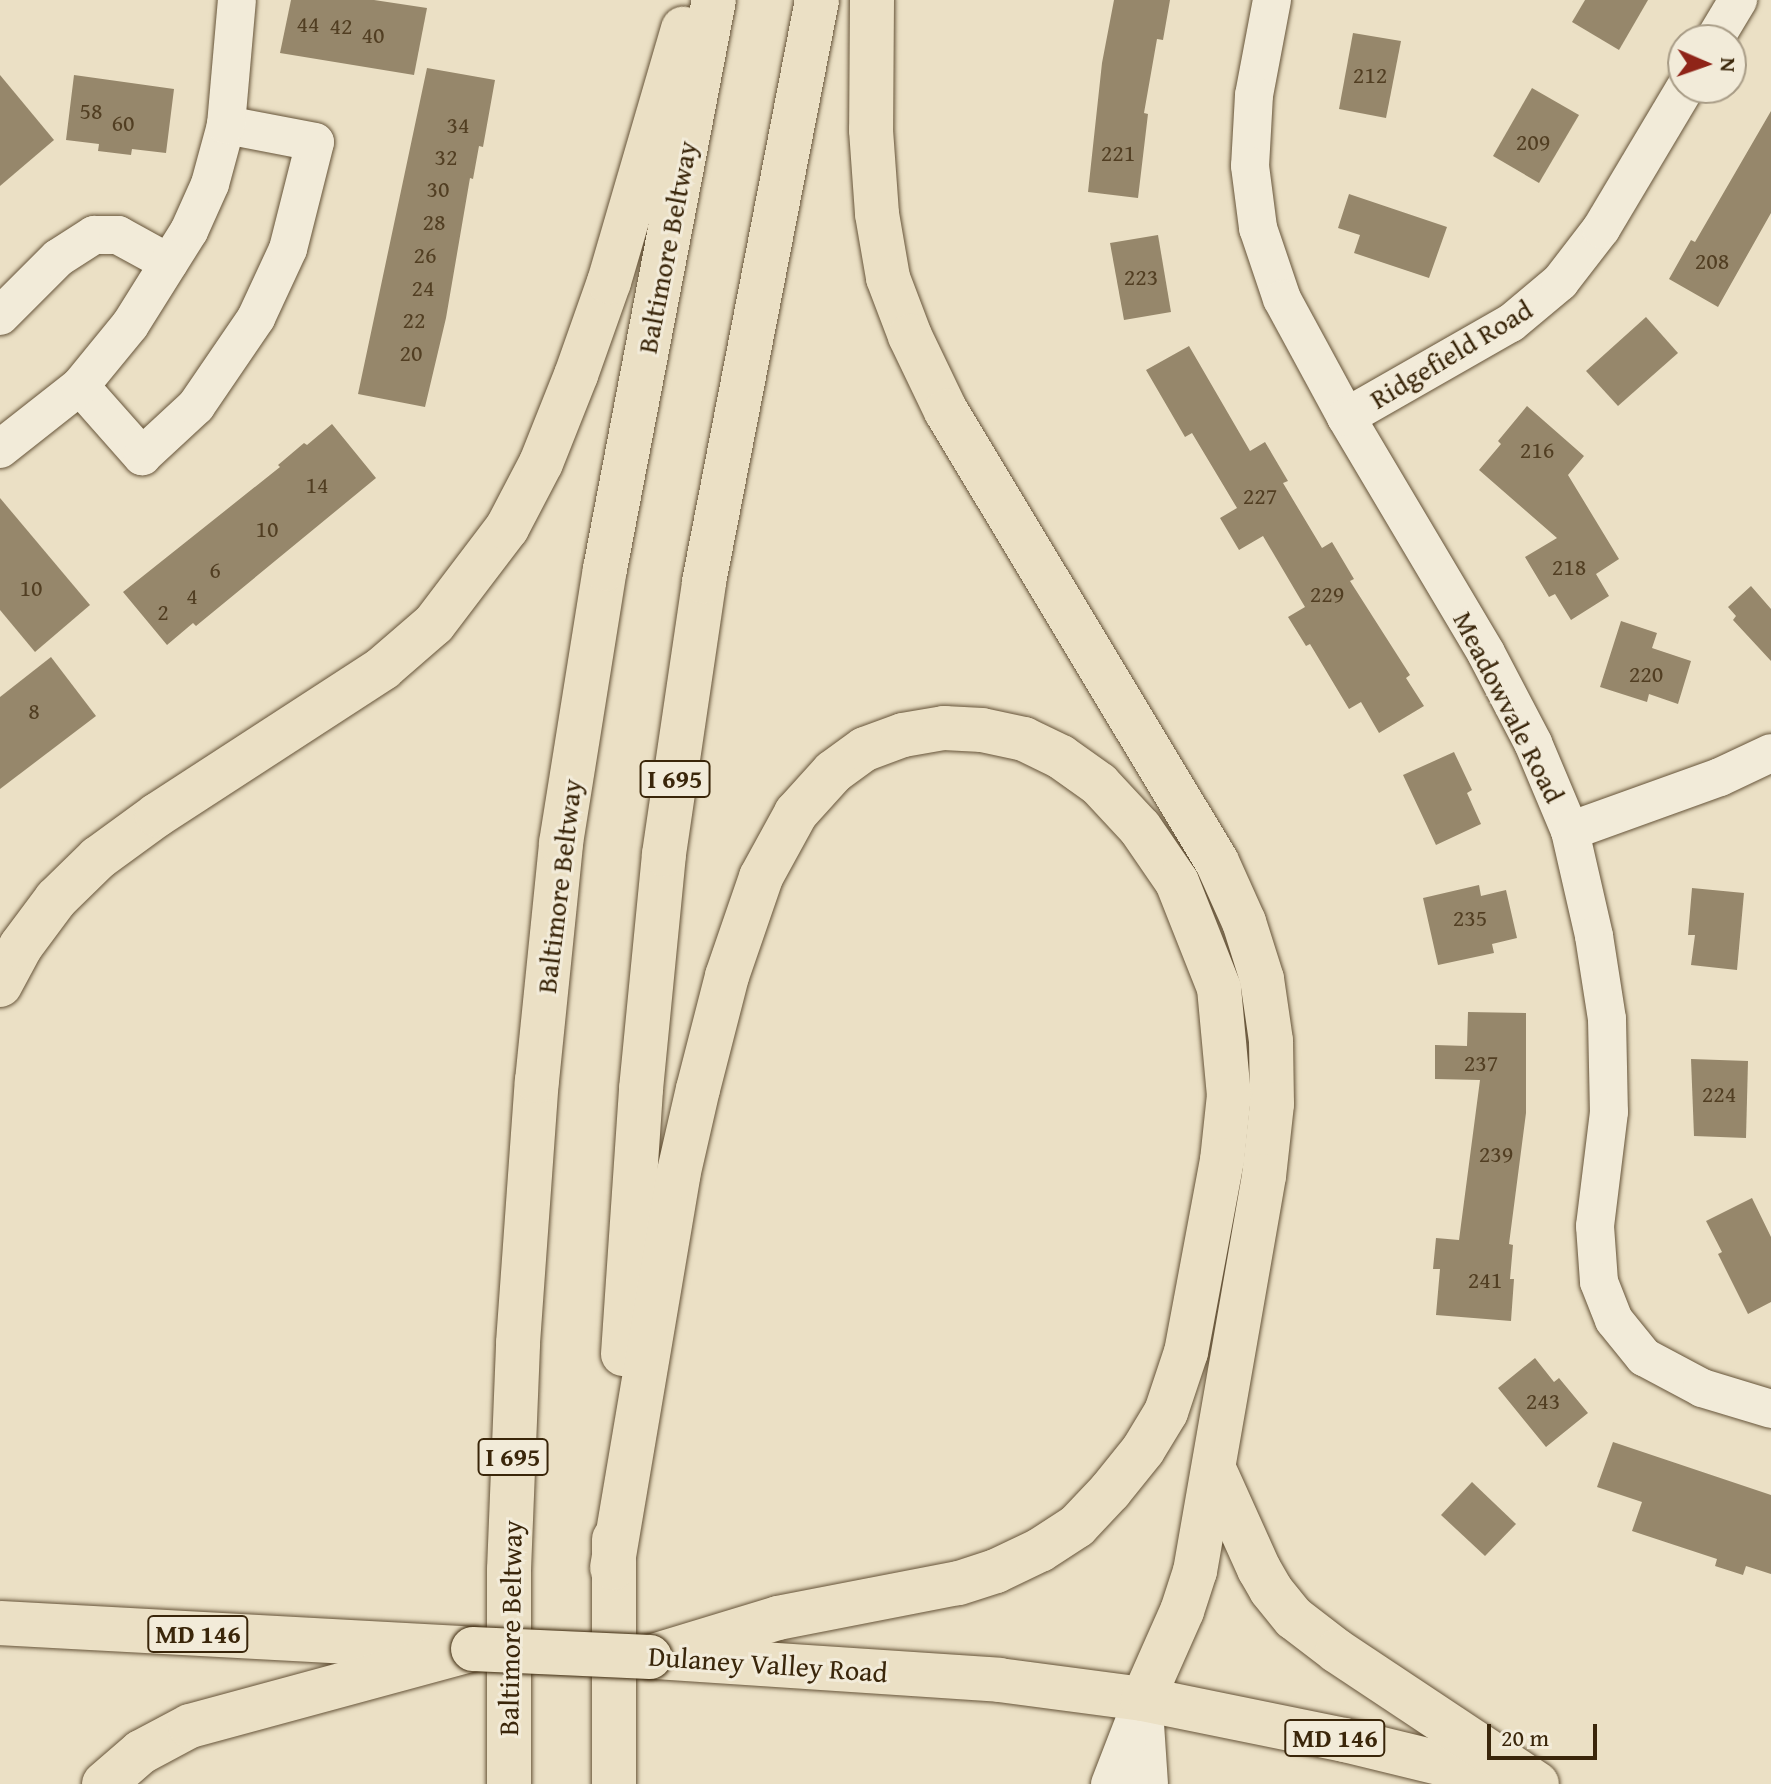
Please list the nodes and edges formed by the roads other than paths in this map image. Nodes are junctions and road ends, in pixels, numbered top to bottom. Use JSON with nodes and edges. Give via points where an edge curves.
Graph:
{"nodes":[{"id":1,"x":237,"y":0,"type":"edge"},
{"id":2,"x":692,"y":0,"type":"edge"},
{"id":3,"x":714,"y":0,"type":"edge"},
{"id":4,"x":817,"y":0,"type":"edge"},
{"id":5,"x":872,"y":0,"type":"edge"},
{"id":6,"x":1272,"y":0,"type":"edge"},
{"id":7,"x":1738,"y":0,"type":"edge"},
{"id":8,"x":1724,"y":24,"type":"edge"},
{"id":9,"x":1675,"y":104,"type":"edge"},
{"id":10,"x":226,"y":125,"type":"junction"},
{"id":11,"x":169,"y":263,"type":"junction"},
{"id":12,"x":0,"y":316,"type":"edge"},
{"id":13,"x":80,"y":386,"type":"junction"},
{"id":14,"x":1346,"y":417,"type":"junction"},
{"id":15,"x":0,"y":449,"type":"edge"},
{"id":16,"x":1771,"y":753,"type":"edge"},
{"id":17,"x":1570,"y":831,"type":"junction"},
{"id":18,"x":0,"y":985,"type":"edge"},
{"id":19,"x":1771,"y":1409,"type":"edge"},
{"id":20,"x":1214,"y":1469,"type":"junction"},
{"id":21,"x":612,"y":1568,"type":"junction"},
{"id":22,"x":509,"y":1570,"type":"junction"},
{"id":23,"x":0,"y":1623,"type":"edge"},
{"id":24,"x":650,"y":1657,"type":"junction"},
{"id":25,"x":334,"y":1663,"type":"junction"},
{"id":26,"x":1143,"y":1699,"type":"junction"},
{"id":27,"x":104,"y":1784,"type":"edge"},
{"id":28,"x":484,"y":1784,"type":"edge"},
{"id":29,"x":509,"y":1784,"type":"edge"},
{"id":30,"x":614,"y":1784,"type":"edge"},
{"id":31,"x":1110,"y":1784,"type":"edge"},
{"id":32,"x":1149,"y":1784,"type":"edge"},
{"id":33,"x":1526,"y":1784,"type":"edge"},
{"id":34,"x":1537,"y":1784,"type":"edge"}],
"edges":[{"from":1,"to":10,"type":"street"},
{"from":2,"to":18,"type":"main road","via":[[609,282],[541,463],[507,528],[434,624],[383,668],[98,858],[56,899]]},
{"from":3,"to":22,"type":"main road","name":"Baltimore Beltway","number":"I 695","via":[[605,569],[561,843],[520,1312]]},
{"from":4,"to":21,"type":"main road","number":"I 695","via":[[704,582],[664,854],[639,1105]]},
{"from":5,"to":20,"type":"main road","via":[[871,130],[877,214],[888,278],[910,336],[946,411],[1217,862],[1262,979],[1271,1041],[1272,1104]]},
{"from":6,"to":14,"type":"street","name":"Meadowvale Road","via":[[1254,95],[1250,166],[1258,228],[1282,299]]},
{"from":7,"to":8,"type":"street"},
{"from":9,"to":14,"type":"street","name":"Ridgefield Road","via":[[1601,229],[1560,282],[1511,323]]},
{"from":10,"to":11,"type":"street","via":[[210,184]]},
{"from":10,"to":13,"type":"street","via":[[315,142],[288,249],[256,318],[196,406],[142,456]]},
{"from":11,"to":12,"type":"street","via":[[118,235],[94,235],[58,258]]},
{"from":11,"to":13,"type":"street","via":[[130,325]]},
{"from":13,"to":15,"type":"street"},
{"from":14,"to":17,"type":"street","name":"Meadowvale Road","via":[[1486,653],[1533,743]]},
{"from":16,"to":17,"type":"street"},
{"from":17,"to":19,"type":"street","name":"Meadowvale Road","via":[[1607,1019],[1609,1112],[1595,1226],[1599,1282],[1614,1320],[1644,1357],[1702,1388]]},
{"from":20,"to":26,"type":"main road","via":[[1195,1571]]},
{"from":20,"to":34,"type":"main road","via":[[1259,1569],[1294,1618]]},
{"from":21,"to":24,"type":"main road","via":[[678,1176],[727,976],[761,877],[796,813],[833,772],[865,749],[903,735],[944,728],[1024,739],[1061,757],[1099,784],[1140,828],[1177,882],[1219,988],[1229,1095],[1222,1160],[1186,1352],[1166,1412],[1110,1491],[1065,1534],[996,1571],[778,1618]]},
{"from":21,"to":30,"type":"main road","number":"I 695"},
{"from":22,"to":28,"type":"main road"},
{"from":22,"to":29,"type":"main road","name":"Baltimore Beltway","number":"I 695"},
{"from":23,"to":25,"type":"main road","number":"MD 146"},
{"from":24,"to":25,"type":"main road","name":"Dulaney Valley Road","number":"MD 146","bridge":true,"via":[[473,1649]]},
{"from":24,"to":26,"type":"main road","name":"Dulaney Valley Road","number":"MD 146","via":[[999,1680]]},
{"from":25,"to":27,"type":"main road","name":"Dulaney Valley Road","via":[[190,1726],[141,1752]]},
{"from":26,"to":31,"type":"street"},
{"from":26,"to":32,"type":"street"},
{"from":26,"to":33,"type":"main road","name":"Dulaney Valley Road","number":"MD 146"}]}
